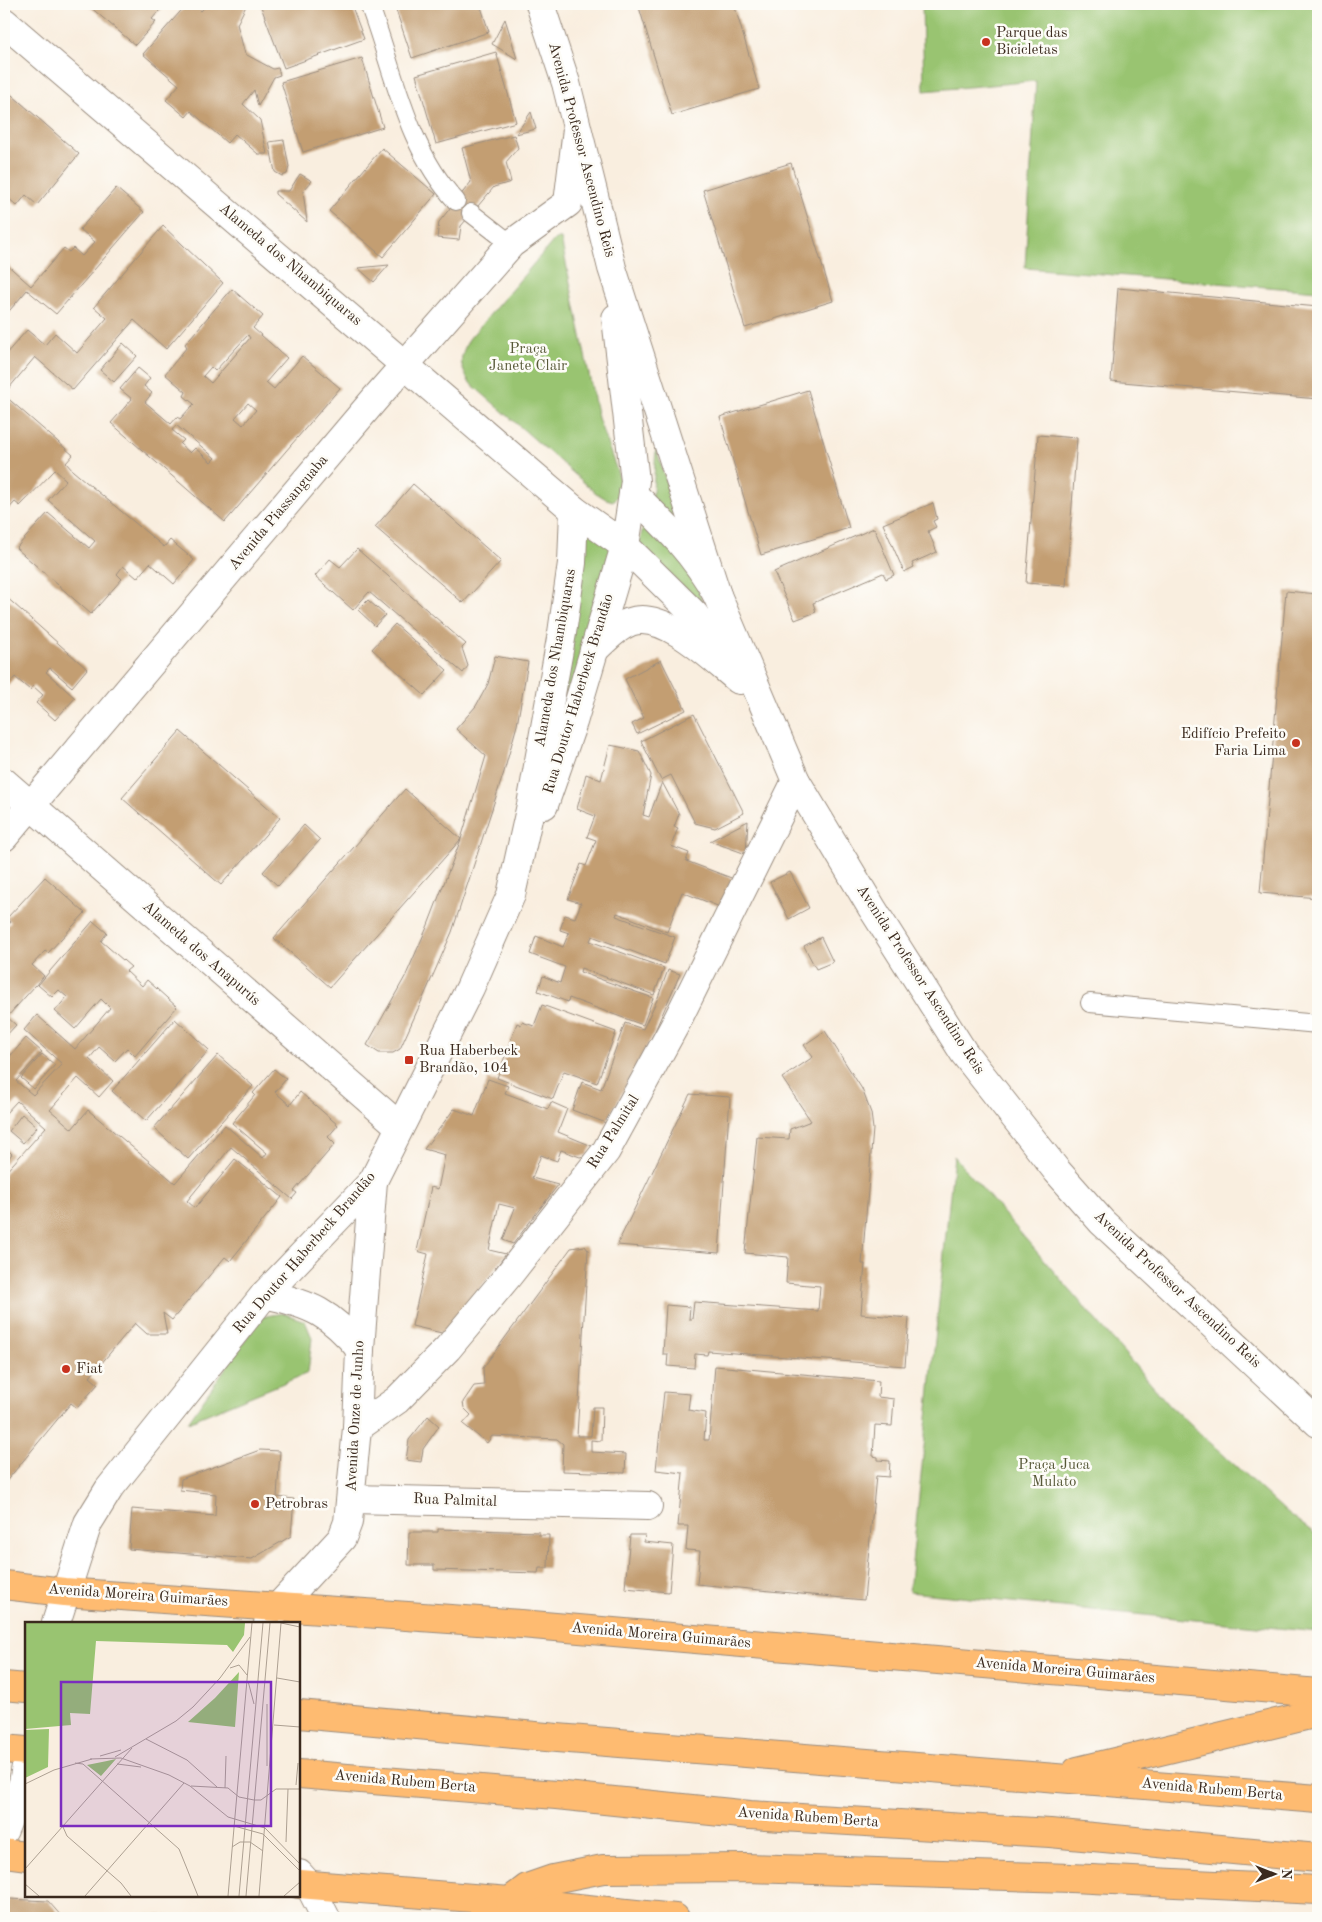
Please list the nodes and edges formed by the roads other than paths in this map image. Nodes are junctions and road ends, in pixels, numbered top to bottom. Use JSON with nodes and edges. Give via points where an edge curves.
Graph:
{"nodes":[{"id":1,"x":368,"y":4,"type":"edge"},
{"id":2,"x":540,"y":4,"type":"edge"},
{"id":3,"x":4,"y":22,"type":"edge"},
{"id":4,"x":577,"y":129,"type":"junction"},
{"id":5,"x":456,"y":201,"type":"dead end"},
{"id":6,"x":568,"y":202,"type":"junction"},
{"id":7,"x":471,"y":213,"type":"dead end"},
{"id":8,"x":604,"y":235,"type":"junction"},
{"id":9,"x":511,"y":244,"type":"junction"},
{"id":10,"x":612,"y":268,"type":"junction"},
{"id":11,"x":406,"y":364,"type":"junction"},
{"id":12,"x":633,"y":494,"type":"junction"},
{"id":13,"x":574,"y":510,"type":"junction"},
{"id":14,"x":625,"y":546,"type":"junction"},
{"id":15,"x":718,"y":595,"type":"junction"},
{"id":16,"x":594,"y":650,"type":"junction"},
{"id":17,"x":739,"y":680,"type":"junction"},
{"id":18,"x":772,"y":728,"type":"junction"},
{"id":19,"x":796,"y":781,"type":"junction"},
{"id":20,"x":4,"y":782,"type":"edge"},
{"id":21,"x":531,"y":805,"type":"junction"},
{"id":22,"x":31,"y":806,"type":"junction"},
{"id":23,"x":4,"y":837,"type":"edge"},
{"id":24,"x":1090,"y":1003,"type":"dead end"},
{"id":25,"x":1318,"y":1024,"type":"edge"},
{"id":26,"x":399,"y":1126,"type":"junction"},
{"id":27,"x":373,"y":1181,"type":"junction"},
{"id":28,"x":265,"y":1294,"type":"junction"},
{"id":29,"x":360,"y":1350,"type":"junction"},
{"id":30,"x":1318,"y":1423,"type":"edge"},
{"id":31,"x":357,"y":1428,"type":"junction"},
{"id":32,"x":352,"y":1499,"type":"junction"},
{"id":33,"x":648,"y":1506,"type":"dead end"},
{"id":34,"x":5,"y":1589,"type":"edge"},
{"id":35,"x":64,"y":1592,"type":"junction"},
{"id":36,"x":273,"y":1615,"type":"edge"},
{"id":37,"x":56,"y":1622,"type":"edge"},
{"id":38,"x":4,"y":1686,"type":"edge"},
{"id":39,"x":25,"y":1688,"type":"edge"},
{"id":40,"x":1318,"y":1693,"type":"edge"},
{"id":41,"x":1318,"y":1713,"type":"edge"},
{"id":42,"x":300,"y":1714,"type":"edge"},
{"id":43,"x":4,"y":1749,"type":"edge"},
{"id":44,"x":25,"y":1751,"type":"edge"},
{"id":45,"x":25,"y":1770,"type":"edge"},
{"id":46,"x":300,"y":1774,"type":"edge"},
{"id":47,"x":1050,"y":1777,"type":"junction"},
{"id":48,"x":1318,"y":1799,"type":"edge"},
{"id":49,"x":4,"y":1830,"type":"edge"},
{"id":50,"x":4,"y":1853,"type":"edge"},
{"id":51,"x":25,"y":1856,"type":"edge"},
{"id":52,"x":1318,"y":1858,"type":"edge"},
{"id":53,"x":302,"y":1881,"type":"edge"},
{"id":54,"x":1318,"y":1890,"type":"edge"},
{"id":55,"x":510,"y":1901,"type":"junction"},
{"id":56,"x":326,"y":1918,"type":"edge"},
{"id":57,"x":674,"y":1918,"type":"edge"}],
"edges":[{"from":1,"to":5,"type":"lane","via":[[419,148]]},
{"from":2,"to":4,"type":"street","name":"Avenida Professor Ascendino Reis","via":[[566,83]]},
{"from":3,"to":11,"type":"street","name":"Alameda dos Nhambiquaras"},
{"from":4,"to":6,"type":"street"},
{"from":4,"to":8,"type":"street","name":"Avenida Professor Ascendino Reis"},
{"from":6,"to":8,"type":"street"},
{"from":6,"to":9,"type":"street","name":"Avenida Piassanguaba"},
{"from":7,"to":9,"type":"lane"},
{"from":8,"to":10,"type":"street","name":"Avenida Professor Ascendino Reis"},
{"from":9,"to":11,"type":"street","name":"Avenida Piassanguaba"},
{"from":10,"to":12,"type":"street","name":"Rua Doutor Haberbeck Brandão","via":[[635,481]]},
{"from":10,"to":15,"type":"street"},
{"from":11,"to":13,"type":"street","name":"Alameda dos Nhambiquaras"},
{"from":11,"to":22,"type":"street","name":"Avenida Piassanguaba"},
{"from":12,"to":14,"type":"street","name":"Rua Doutor Haberbeck Brandão"},
{"from":12,"to":15,"type":"street","name":"Avenida Professor Ascendino Reis","via":[[678,537]]},
{"from":13,"to":14,"type":"street","name":"Alameda dos Nhambiquaras"},
{"from":13,"to":21,"type":"street","name":"Alameda dos Nhambiquaras","via":[[568,595]]},
{"from":14,"to":16,"type":"street","name":"Rua Doutor Haberbeck Brandão"},
{"from":14,"to":17,"type":"street","name":"Alameda dos Nhambiquaras","via":[[694,614]]},
{"from":15,"to":18,"type":"street","name":"Avenida Professor Ascendino Reis"},
{"from":16,"to":17,"type":"street","via":[[615,630],[631,621],[657,622],[674,629]]},
{"from":16,"to":21,"type":"street","name":"Rua Doutor Haberbeck Brandão","via":[[542,811]]},
{"from":17,"to":18,"type":"street","name":"Alameda dos Nhambiquaras"},
{"from":18,"to":19,"type":"street","name":"Avenida Professor Ascendino Reis"},
{"from":19,"to":30,"type":"street","name":"Avenida Professor Ascendino Reis","via":[[964,1053],[1057,1171],[1102,1222]]},
{"from":19,"to":31,"type":"street","name":"Rua Palmital","via":[[675,1025],[606,1151],[448,1348],[397,1400]]},
{"from":20,"to":22,"type":"street","name":"Alameda dos Anapurús"},
{"from":21,"to":26,"type":"street","name":"Rua Doutor Haberbeck Brandão","via":[[511,895],[470,988]]},
{"from":22,"to":23,"type":"street","name":"Avenida Piassanguaba"},
{"from":22,"to":26,"type":"street","name":"Alameda dos Anapurús"},
{"from":24,"to":25,"type":"lane"},
{"from":26,"to":27,"type":"street","name":"Rua Doutor Haberbeck Brandão"},
{"from":27,"to":28,"type":"street","name":"Rua Doutor Haberbeck Brandão"},
{"from":27,"to":29,"type":"street","name":"Avenida Onze de Junho"},
{"from":28,"to":29,"type":"street","via":[[296,1301],[327,1316],[342,1327]]},
{"from":28,"to":35,"type":"street","name":"Rua Doutor Haberbeck Brandão","via":[[109,1489],[88,1523]]},
{"from":29,"to":31,"type":"street","name":"Avenida Onze de Junho"},
{"from":31,"to":32,"type":"street","name":"Avenida Onze de Junho"},
{"from":32,"to":33,"type":"street","name":"Rua Palmital"},
{"from":32,"to":36,"type":"street","name":"Avenida Onze de Junho","via":[[342,1538]]},
{"from":34,"to":35,"type":"highway","name":"Avenida Moreira Guimarães"},
{"from":35,"to":36,"type":"highway","name":"Avenida Moreira Guimarães"},
{"from":35,"to":37,"type":"street","name":"Rua Doutor Haberbeck Brandão"},
{"from":36,"to":40,"type":"highway","name":"Avenida Moreira Guimarães","via":[[521,1624]]},
{"from":38,"to":39,"type":"highway"},
{"from":41,"to":47,"type":"highway"},
{"from":42,"to":47,"type":"highway","name":"Avenida Rubem Berta"},
{"from":43,"to":44,"type":"highway"},
{"from":45,"to":49,"type":"street"},
{"from":46,"to":52,"type":"highway","name":"Avenida Rubem Berta","via":[[750,1815],[1050,1833]]},
{"from":47,"to":48,"type":"highway","name":"Avenida Rubem Berta"},
{"from":50,"to":51,"type":"highway"},
{"from":53,"to":55,"type":"highway"},
{"from":53,"to":56,"type":"street"},
{"from":54,"to":55,"type":"highway","via":[[776,1868],[603,1869],[553,1879],[527,1888]]},
{"from":55,"to":57,"type":"highway"}]}
